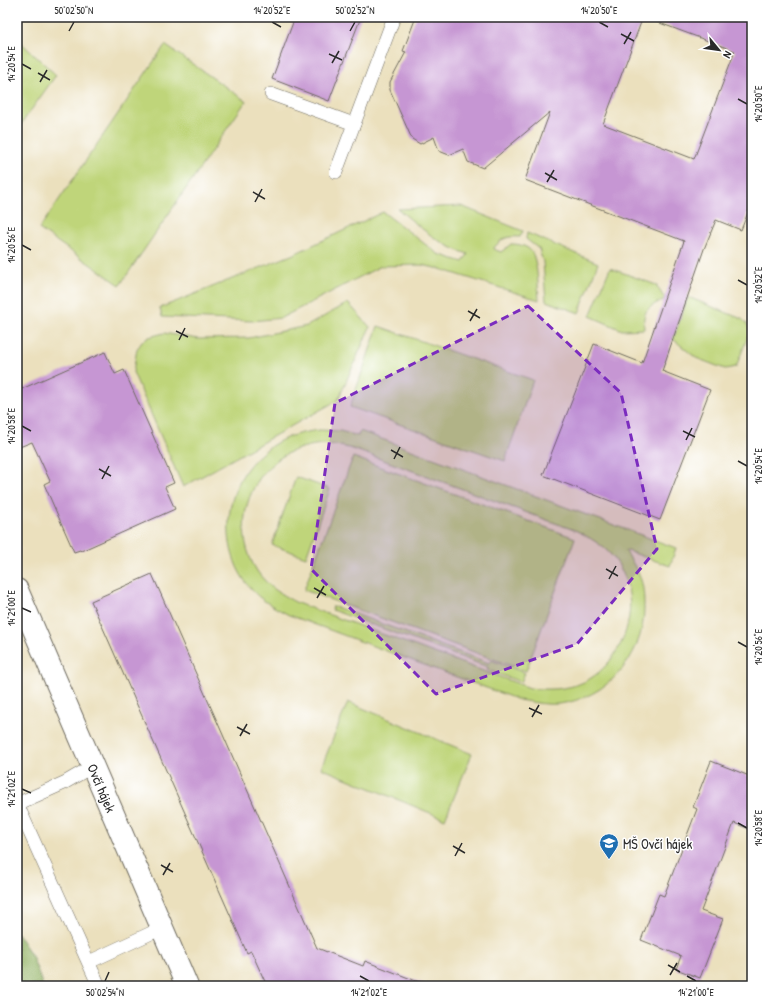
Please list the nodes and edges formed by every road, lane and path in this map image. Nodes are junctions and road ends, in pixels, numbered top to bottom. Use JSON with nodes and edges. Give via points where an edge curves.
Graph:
{"nodes":[{"id":1,"x":394,"y":17,"type":"edge"},
{"id":2,"x":271,"y":94,"type":"dead end"},
{"id":3,"x":354,"y":124,"type":"junction"},
{"id":4,"x":336,"y":172,"type":"dead end"},
{"id":5,"x":17,"y":590,"type":"edge"},
{"id":6,"x":93,"y":766,"type":"junction"},
{"id":7,"x":17,"y":804,"type":"edge"},
{"id":8,"x":162,"y":928,"type":"junction"},
{"id":9,"x":89,"y":962,"type":"junction"},
{"id":10,"x":99,"y":986,"type":"edge"},
{"id":11,"x":187,"y":986,"type":"edge"}],
"edges":[{"from":1,"to":3,"type":"lane"},
{"from":2,"to":3,"type":"lane"},
{"from":3,"to":4,"type":"lane"},
{"from":5,"to":6,"type":"street","name":"Ovčí hájek"},
{"from":6,"to":7,"type":"lane","via":[[64,783]]},
{"from":6,"to":8,"type":"street","name":"Ovčí hájek"},
{"from":7,"to":9,"type":"lane"},
{"from":8,"to":9,"type":"lane"},
{"from":8,"to":11,"type":"street","name":"Ovčí hájek"},
{"from":9,"to":10,"type":"lane"}]}
